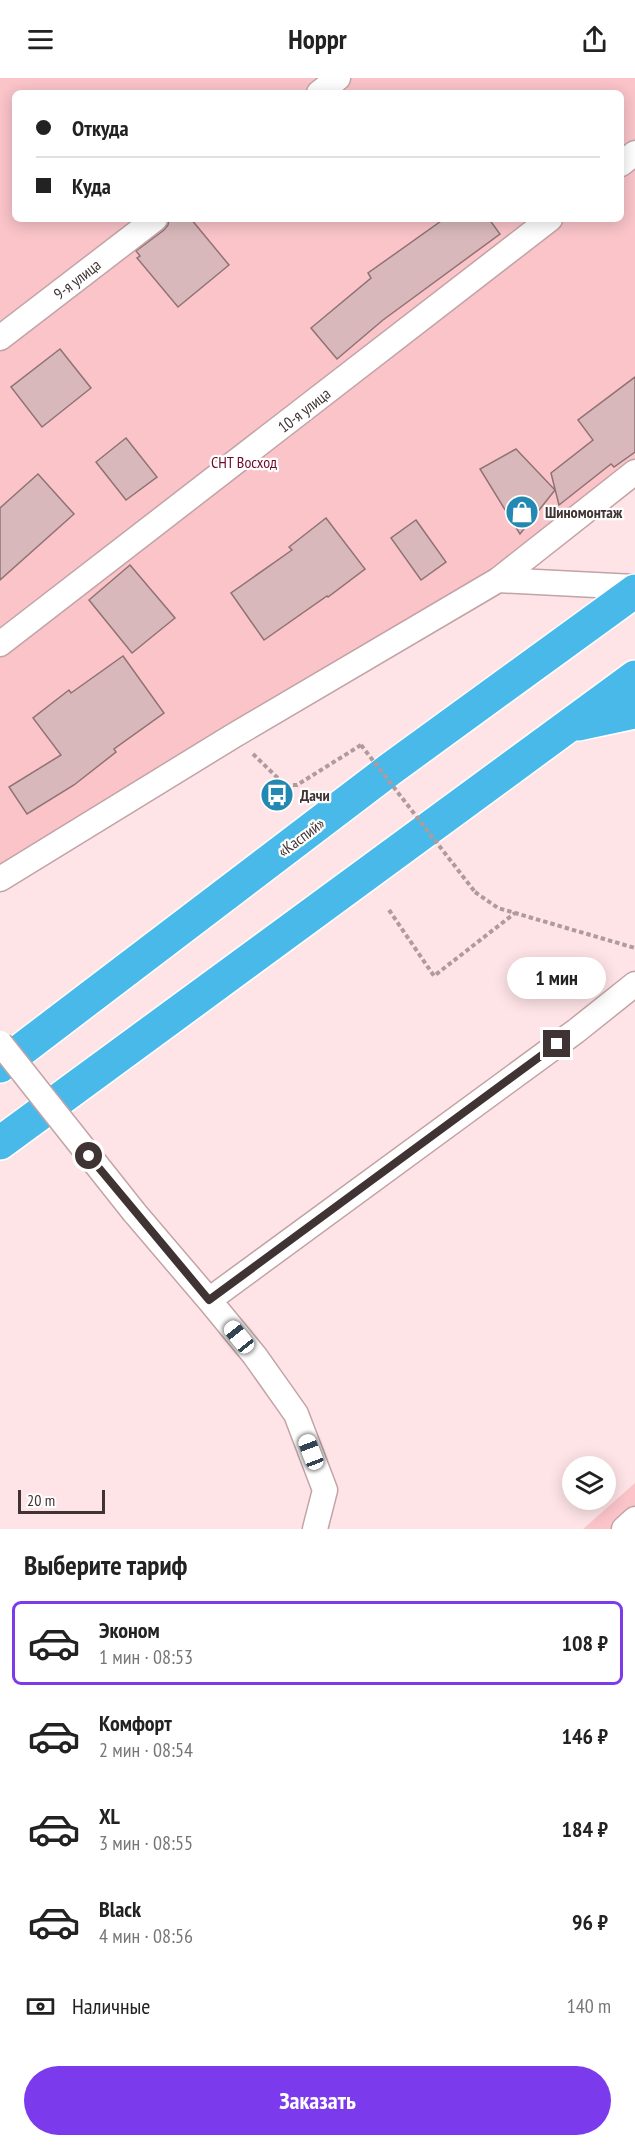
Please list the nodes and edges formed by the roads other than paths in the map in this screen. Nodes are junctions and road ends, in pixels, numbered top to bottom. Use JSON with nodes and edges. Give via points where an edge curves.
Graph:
{"nodes":[{"id":1,"x":338,"y":78,"type":"edge"},
{"id":2,"x":323,"y":90,"type":"edge"},
{"id":3,"x":151,"y":222,"type":"edge"},
{"id":4,"x":546,"y":222,"type":"edge"},
{"id":5,"x":0,"y":338,"type":"edge"},
{"id":6,"x":635,"y":472,"type":"edge"},
{"id":7,"x":498,"y":580,"type":"junction"},
{"id":8,"x":635,"y":589,"type":"edge"},
{"id":9,"x":0,"y":644,"type":"edge"},
{"id":10,"x":635,"y":676,"type":"edge"},
{"id":11,"x":635,"y":712,"type":"edge"},
{"id":12,"x":570,"y":725,"type":"junction"},
{"id":13,"x":0,"y":879,"type":"edge"},
{"id":14,"x":635,"y":984,"type":"edge"},
{"id":15,"x":0,"y":1044,"type":"edge"},
{"id":16,"x":0,"y":1066,"type":"edge"},
{"id":17,"x":0,"y":1143,"type":"edge"},
{"id":18,"x":209,"y":1300,"type":"junction"},
{"id":19,"x":635,"y":1519,"type":"edge"},
{"id":20,"x":315,"y":1529,"type":"edge"},
{"id":21,"x":624,"y":1529,"type":"edge"}],
"edges":[{"from":1,"to":2,"type":"street"},
{"from":3,"to":5,"type":"street","name":"9-я улица"},
{"from":4,"to":9,"type":"street","name":"10-я улица"},
{"from":6,"to":7,"type":"street"},
{"from":7,"to":8,"type":"street"},
{"from":7,"to":13,"type":"street"},
{"from":8,"to":16,"type":"highway","name":"«Каспий»","via":[[389,770]]},
{"from":10,"to":12,"type":"highway"},
{"from":11,"to":12,"type":"highway"},
{"from":12,"to":17,"type":"highway"},
{"from":14,"to":18,"type":"street"},
{"from":15,"to":18,"type":"street","bridge":true},
{"from":18,"to":20,"type":"street","via":[[296,1414],[325,1490]]},
{"from":19,"to":21,"type":"street"}]}
